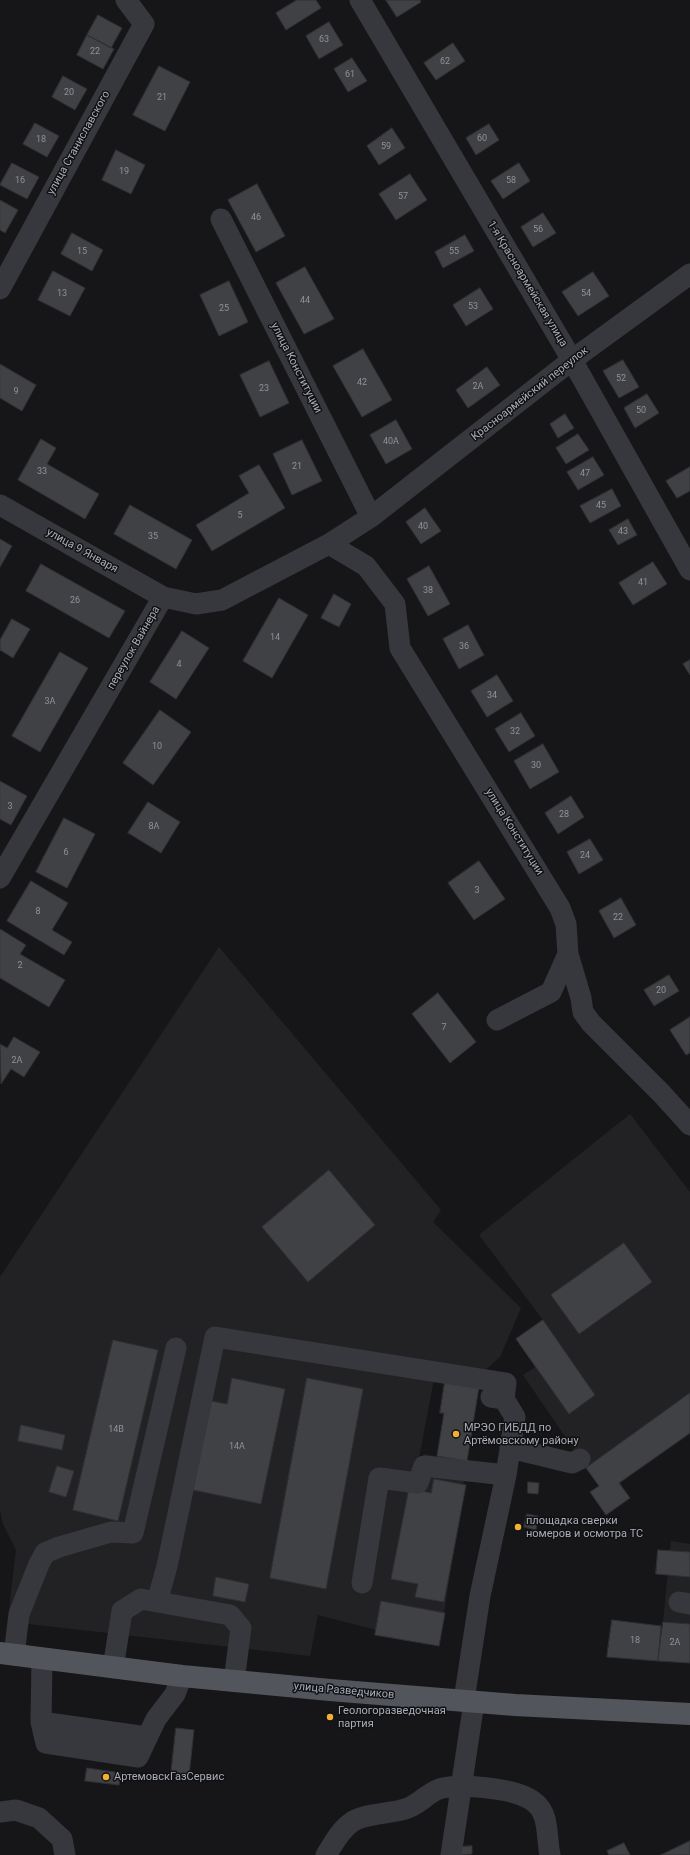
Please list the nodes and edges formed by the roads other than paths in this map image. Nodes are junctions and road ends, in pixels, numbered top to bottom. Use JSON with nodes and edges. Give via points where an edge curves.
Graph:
{"nodes":[{"id":1,"x":126,"y":0,"type":"edge"},
{"id":2,"x":360,"y":0,"type":"edge"},
{"id":3,"x":221,"y":219,"type":"dead end"},
{"id":4,"x":690,"y":274,"type":"edge"},
{"id":5,"x":0,"y":289,"type":"edge"},
{"id":6,"x":572,"y":360,"type":"junction"},
{"id":7,"x":0,"y":505,"type":"edge"},
{"id":8,"x":371,"y":517,"type":"junction"},
{"id":9,"x":329,"y":544,"type":"junction"},
{"id":10,"x":690,"y":570,"type":"edge"},
{"id":11,"x":163,"y":597,"type":"junction"},
{"id":12,"x":0,"y":878,"type":"edge"},
{"id":13,"x":568,"y":954,"type":"junction"},
{"id":14,"x":551,"y":992,"type":"junction"},
{"id":15,"x":583,"y":1012,"type":"junction"},
{"id":16,"x":497,"y":1020,"type":"dead end"},
{"id":17,"x":690,"y":1125,"type":"edge"},
{"id":18,"x":176,"y":1348,"type":"dead end"},
{"id":19,"x":510,"y":1448,"type":"junction"},
{"id":20,"x":580,"y":1459,"type":"dead end"},
{"id":21,"x":506,"y":1475,"type":"junction"},
{"id":22,"x":362,"y":1583,"type":"dead end"},
{"id":23,"x":157,"y":1602,"type":"junction"},
{"id":24,"x":7,"y":1654,"type":"edge"},
{"id":25,"x":42,"y":1659,"type":"junction"},
{"id":26,"x":113,"y":1668,"type":"junction"},
{"id":27,"x":182,"y":1676,"type":"junction"},
{"id":28,"x":234,"y":1681,"type":"junction"},
{"id":29,"x":470,"y":1701,"type":"junction"},
{"id":30,"x":690,"y":1714,"type":"edge"},
{"id":31,"x":461,"y":1786,"type":"junction"},
{"id":32,"x":0,"y":1812,"type":"edge"},
{"id":33,"x":65,"y":1855,"type":"edge"},
{"id":34,"x":326,"y":1855,"type":"edge"},
{"id":35,"x":452,"y":1855,"type":"edge"},
{"id":36,"x":550,"y":1855,"type":"edge"}],
"edges":[{"from":1,"to":5,"type":"street","name":"улица Станиславского","via":[[144,24]]},
{"from":2,"to":6,"type":"street","name":"1-я Красноармейская улица"},
{"from":3,"to":8,"type":"street","name":"улица Конституции"},
{"from":4,"to":6,"type":"street","name":"Красноармейский переулок"},
{"from":6,"to":8,"type":"street","name":"Красноармейский переулок"},
{"from":6,"to":10,"type":"street","name":"1-я Красноармейская улица"},
{"from":7,"to":11,"type":"street","name":"улица 9 Января"},
{"from":8,"to":9,"type":"street","name":"переулок Вайнера"},
{"from":9,"to":11,"type":"street","name":"переулок Вайнера","via":[[222,600],[196,604]]},
{"from":9,"to":13,"type":"street","name":"улица Конституции","via":[[366,566],[396,604],[400,648],[560,908],[566,924]]},
{"from":11,"to":12,"type":"street","name":"переулок Вайнера"},
{"from":13,"to":14,"type":"street"},
{"from":13,"to":15,"type":"street","name":"улица Конституции"},
{"from":14,"to":15,"type":"street"},
{"from":14,"to":16,"type":"street"},
{"from":15,"to":17,"type":"street","name":"улица Конституции"},
{"from":18,"to":24,"type":"street","via":[[133,1533],[111,1532],[46,1553],[19,1614]]},
{"from":19,"to":20,"type":"street","via":[[572,1463]]},
{"from":19,"to":21,"type":"street"},
{"from":19,"to":23,"type":"street","via":[[515,1417],[498,1398],[506,1383],[215,1337],[167,1566]]},
{"from":21,"to":22,"type":"street","via":[[424,1466],[418,1483],[380,1478]]},
{"from":21,"to":29,"type":"street","via":[[480,1596]]},
{"from":23,"to":26,"type":"street","via":[[141,1599],[122,1611]]},
{"from":23,"to":28,"type":"street","via":[[230,1615],[241,1628]]},
{"from":24,"to":25,"type":"main road","name":"улица Разведчиков"},
{"from":25,"to":26,"type":"main road","name":"улица Разведчиков"},
{"from":25,"to":27,"type":"street","via":[[42,1727],[145,1742],[156,1719],[175,1694]]},
{"from":26,"to":27,"type":"main road","name":"улица Разведчиков"},
{"from":27,"to":28,"type":"main road","name":"улица Разведчиков"},
{"from":28,"to":29,"type":"main road","name":"улица Разведчиков"},
{"from":29,"to":30,"type":"main road","name":"улица Разведчиков","via":[[515,1706]]},
{"from":29,"to":31,"type":"street"},
{"from":31,"to":34,"type":"street","via":[[439,1789],[408,1808],[354,1820],[343,1828]]},
{"from":31,"to":35,"type":"street"},
{"from":31,"to":36,"type":"street","via":[[515,1792],[534,1801],[545,1814]]},
{"from":32,"to":33,"type":"street","via":[[16,1810],[39,1818],[62,1838]]}]}
